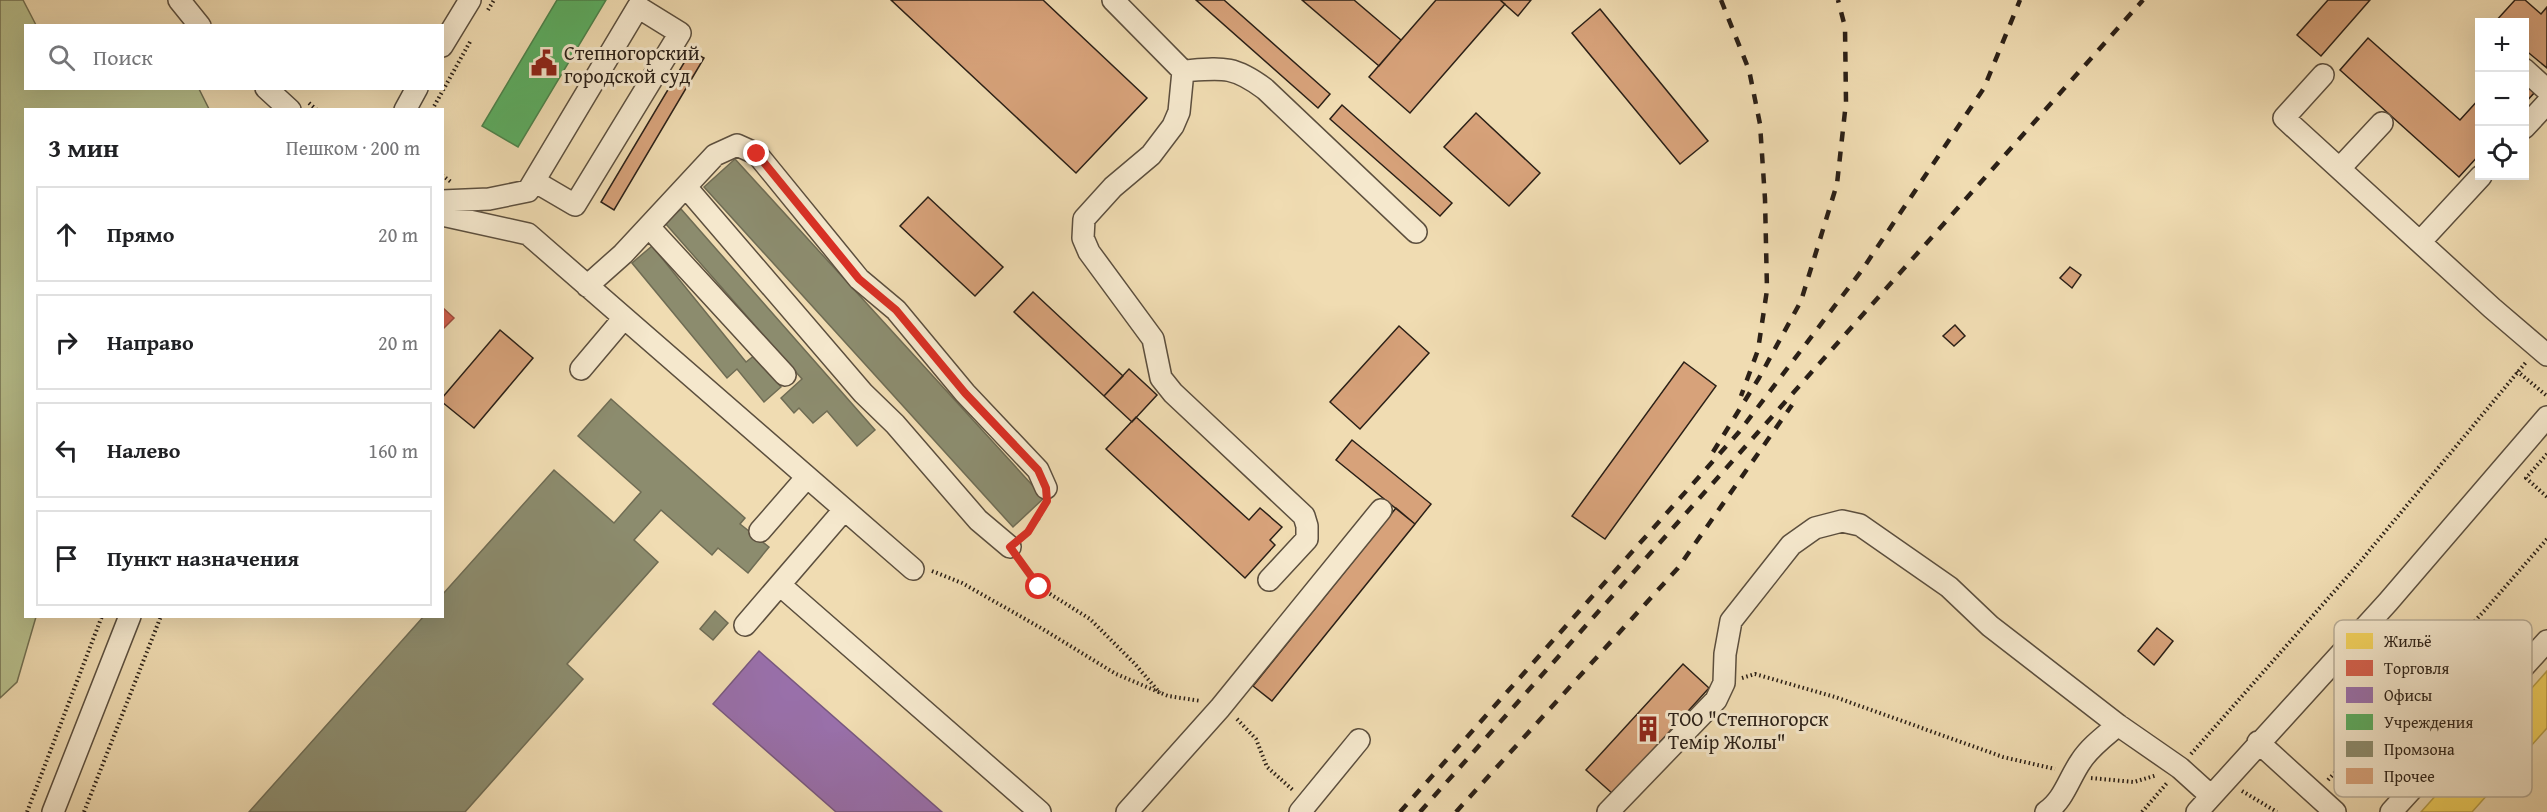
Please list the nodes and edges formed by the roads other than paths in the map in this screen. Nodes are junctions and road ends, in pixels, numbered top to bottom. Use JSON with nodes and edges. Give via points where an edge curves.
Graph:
{"nodes":[{"id":1,"x":178,"y":0,"type":"edge"},
{"id":2,"x":470,"y":0,"type":"edge"},
{"id":3,"x":1113,"y":0,"type":"edge"},
{"id":4,"x":198,"y":24,"type":"edge"},
{"id":5,"x":444,"y":43,"type":"edge"},
{"id":6,"x":1183,"y":70,"type":"junction"},
{"id":7,"x":2527,"y":72,"type":"edge"},
{"id":8,"x":2323,"y":75,"type":"dead end"},
{"id":9,"x":268,"y":90,"type":"edge"},
{"id":10,"x":416,"y":90,"type":"edge"},
{"id":11,"x":2547,"y":90,"type":"edge"},
{"id":12,"x":2547,"y":103,"type":"edge"},
{"id":13,"x":288,"y":108,"type":"edge"},
{"id":14,"x":406,"y":108,"type":"edge"},
{"id":15,"x":2382,"y":123,"type":"dead end"},
{"id":16,"x":2526,"y":126,"type":"edge"},
{"id":17,"x":2340,"y":168,"type":"junction"},
{"id":18,"x":2477,"y":180,"type":"edge"},
{"id":19,"x":534,"y":181,"type":"junction"},
{"id":20,"x":686,"y":187,"type":"junction"},
{"id":21,"x":444,"y":201,"type":"edge"},
{"id":22,"x":444,"y":215,"type":"edge"},
{"id":23,"x":649,"y":227,"type":"junction"},
{"id":24,"x":1416,"y":232,"type":"dead end"},
{"id":25,"x":2420,"y":242,"type":"junction"},
{"id":26,"x":587,"y":286,"type":"junction"},
{"id":27,"x":624,"y":318,"type":"junction"},
{"id":28,"x":2543,"y":352,"type":"edge"},
{"id":29,"x":581,"y":369,"type":"dead end"},
{"id":30,"x":785,"y":375,"type":"dead end"},
{"id":31,"x":2547,"y":417,"type":"edge"},
{"id":32,"x":807,"y":477,"type":"junction"},
{"id":33,"x":1046,"y":488,"type":"road end"},
{"id":34,"x":844,"y":510,"type":"junction"},
{"id":35,"x":1381,"y":510,"type":"dead end"},
{"id":36,"x":760,"y":531,"type":"dead end"},
{"id":37,"x":1010,"y":547,"type":"road end"},
{"id":38,"x":913,"y":569,"type":"road end"},
{"id":39,"x":1269,"y":580,"type":"dead end"},
{"id":40,"x":780,"y":585,"type":"junction"},
{"id":41,"x":129,"y":618,"type":"edge"},
{"id":42,"x":2371,"y":620,"type":"edge"},
{"id":43,"x":745,"y":625,"type":"dead end"},
{"id":44,"x":2547,"y":640,"type":"edge"},
{"id":45,"x":2532,"y":657,"type":"edge"},
{"id":46,"x":2334,"y":660,"type":"edge"},
{"id":47,"x":2118,"y":725,"type":"junction"},
{"id":48,"x":1359,"y":740,"type":"dead end"},
{"id":49,"x":2258,"y":742,"type":"junction"},
{"id":50,"x":2211,"y":796,"type":"junction"},
{"id":51,"x":2405,"y":797,"type":"edge"},
{"id":52,"x":1303,"y":808,"type":"edge"},
{"id":53,"x":53,"y":812,"type":"edge"},
{"id":54,"x":1040,"y":812,"type":"edge"},
{"id":55,"x":1127,"y":812,"type":"edge"},
{"id":56,"x":1608,"y":812,"type":"edge"},
{"id":57,"x":2046,"y":812,"type":"edge"},
{"id":58,"x":2197,"y":812,"type":"edge"},
{"id":59,"x":2335,"y":812,"type":"edge"},
{"id":60,"x":2391,"y":812,"type":"edge"}],
"edges":[{"from":1,"to":4,"type":"street"},
{"from":2,"to":5,"type":"street"},
{"from":3,"to":6,"type":"street"},
{"from":6,"to":24,"type":"street","via":[[1226,69],[1244,74],[1265,89]]},
{"from":6,"to":39,"type":"street","via":[[1179,112],[1173,126],[1151,155],[1113,187],[1084,219],[1083,238],[1089,252],[1153,339],[1161,378],[1304,516],[1307,539]]},
{"from":7,"to":11,"type":"street"},
{"from":8,"to":17,"type":"street","via":[[2284,118]]},
{"from":9,"to":13,"type":"street"},
{"from":10,"to":14,"type":"street"},
{"from":12,"to":16,"type":"street"},
{"from":15,"to":17,"type":"street"},
{"from":17,"to":25,"type":"street"},
{"from":18,"to":25,"type":"street"},
{"from":19,"to":19,"type":"street","via":[[638,7],[680,33],[575,204]]},
{"from":19,"to":21,"type":"street","via":[[528,191],[489,199]]},
{"from":20,"to":23,"type":"street"},
{"from":20,"to":33,"type":"street","via":[[715,155],[737,145],[757,154],[859,279],[896,310],[965,393],[1038,470]]},
{"from":20,"to":37,"type":"street","via":[[978,520]]},
{"from":22,"to":26,"type":"street","via":[[528,234]]},
{"from":23,"to":26,"type":"street"},
{"from":23,"to":30,"type":"street"},
{"from":25,"to":28,"type":"street"},
{"from":26,"to":27,"type":"street"},
{"from":27,"to":29,"type":"street"},
{"from":27,"to":32,"type":"street"},
{"from":31,"to":42,"type":"street"},
{"from":32,"to":34,"type":"street"},
{"from":32,"to":36,"type":"street"},
{"from":34,"to":38,"type":"street"},
{"from":34,"to":40,"type":"street"},
{"from":35,"to":55,"type":"street","via":[[1220,708]]},
{"from":40,"to":43,"type":"street"},
{"from":40,"to":54,"type":"street"},
{"from":41,"to":53,"type":"street"},
{"from":44,"to":45,"type":"street"},
{"from":46,"to":49,"type":"street"},
{"from":47,"to":50,"type":"street","via":[[2180,768]]},
{"from":47,"to":56,"type":"street","via":[[1990,626],[1949,587],[1860,525],[1842,521],[1815,528],[1791,545],[1731,621],[1724,683],[1716,700]]},
{"from":47,"to":57,"type":"street","via":[[2082,759],[2069,785]]},
{"from":48,"to":52,"type":"street"},
{"from":49,"to":50,"type":"street"},
{"from":49,"to":59,"type":"street"},
{"from":50,"to":58,"type":"street"},
{"from":51,"to":60,"type":"street"}]}
